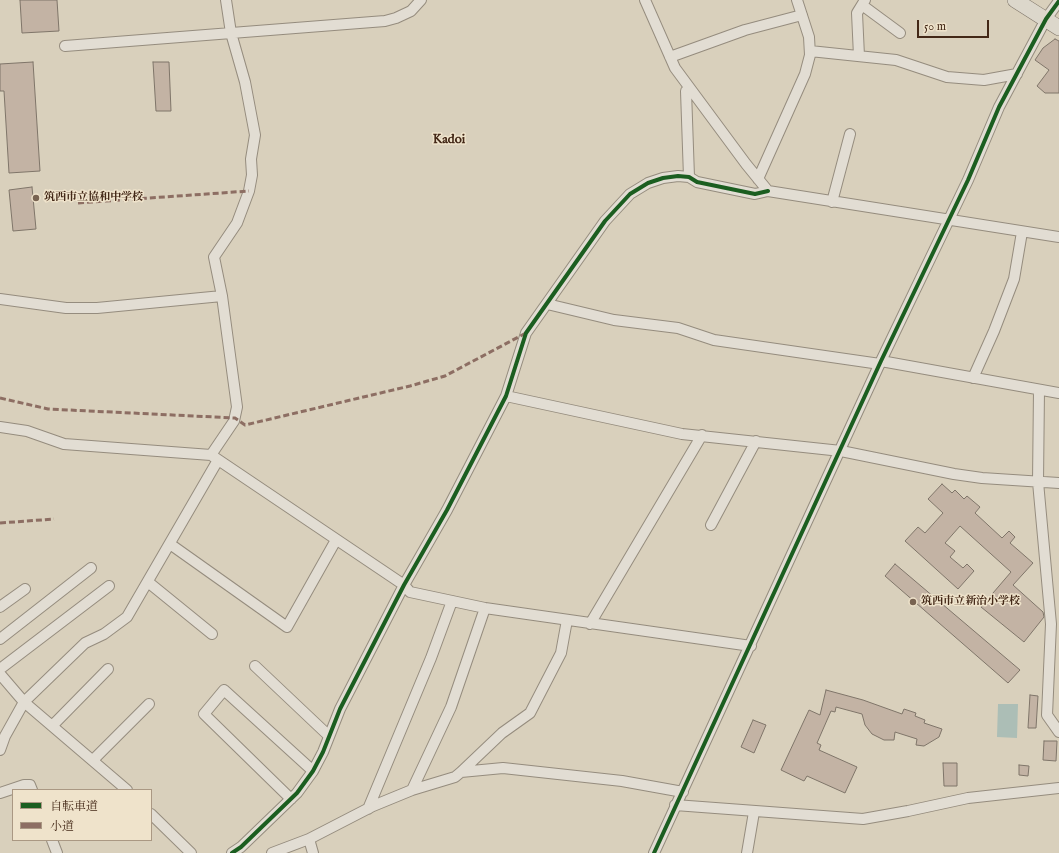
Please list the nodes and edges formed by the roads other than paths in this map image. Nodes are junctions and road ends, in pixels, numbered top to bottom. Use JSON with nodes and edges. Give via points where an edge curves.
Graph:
{"nodes":[{"id":1,"x":226,"y":0,"type":"edge"},
{"id":2,"x":421,"y":0,"type":"edge"},
{"id":3,"x":645,"y":0,"type":"edge"},
{"id":4,"x":797,"y":0,"type":"edge"},
{"id":5,"x":1015,"y":0,"type":"edge"},
{"id":6,"x":1059,"y":1,"type":"edge"},
{"id":7,"x":864,"y":2,"type":"edge"},
{"id":8,"x":802,"y":15,"type":"junction"},
{"id":9,"x":1046,"y":19,"type":"junction"},
{"id":10,"x":1059,"y":28,"type":"edge"},
{"id":11,"x":231,"y":33,"type":"junction"},
{"id":12,"x":900,"y":33,"type":"dead end"},
{"id":13,"x":65,"y":46,"type":"dead end"},
{"id":14,"x":810,"y":51,"type":"junction"},
{"id":15,"x":858,"y":56,"type":"junction"},
{"id":16,"x":670,"y":57,"type":"junction"},
{"id":17,"x":1017,"y":74,"type":"junction"},
{"id":18,"x":689,"y":89,"type":"junction"},
{"id":19,"x":850,"y":134,"type":"dead end"},
{"id":20,"x":689,"y":177,"type":"junction"},
{"id":21,"x":758,"y":180,"type":"junction"},
{"id":22,"x":768,"y":191,"type":"junction"},
{"id":23,"x":832,"y":202,"type":"junction"},
{"id":24,"x":948,"y":221,"type":"junction"},
{"id":25,"x":1022,"y":232,"type":"junction"},
{"id":26,"x":1059,"y":237,"type":"edge"},
{"id":27,"x":222,"y":296,"type":"junction"},
{"id":28,"x":0,"y":299,"type":"edge"},
{"id":29,"x":547,"y":304,"type":"junction"},
{"id":30,"x":880,"y":363,"type":"junction"},
{"id":31,"x":973,"y":378,"type":"junction"},
{"id":32,"x":1039,"y":390,"type":"junction"},
{"id":33,"x":1059,"y":393,"type":"edge"},
{"id":34,"x":506,"y":396,"type":"junction"},
{"id":35,"x":0,"y":427,"type":"edge"},
{"id":36,"x":702,"y":436,"type":"junction"},
{"id":37,"x":756,"y":441,"type":"junction"},
{"id":38,"x":841,"y":451,"type":"junction"},
{"id":39,"x":215,"y":458,"type":"junction"},
{"id":40,"x":1038,"y":482,"type":"junction"},
{"id":41,"x":1059,"y":483,"type":"edge"},
{"id":42,"x":711,"y":525,"type":"dead end"},
{"id":43,"x":336,"y":540,"type":"junction"},
{"id":44,"x":170,"y":544,"type":"junction"},
{"id":45,"x":91,"y":568,"type":"dead end"},
{"id":46,"x":148,"y":582,"type":"junction"},
{"id":47,"x":109,"y":586,"type":"dead end"},
{"id":48,"x":404,"y":586,"type":"junction"},
{"id":49,"x":25,"y":589,"type":"dead end"},
{"id":50,"x":452,"y":601,"type":"junction"},
{"id":51,"x":0,"y":607,"type":"edge"},
{"id":52,"x":485,"y":608,"type":"junction"},
{"id":53,"x":567,"y":620,"type":"junction"},
{"id":54,"x":590,"y":624,"type":"junction"},
{"id":55,"x":212,"y":634,"type":"dead end"},
{"id":56,"x":0,"y":639,"type":"edge"},
{"id":57,"x":751,"y":646,"type":"junction"},
{"id":58,"x":255,"y":666,"type":"dead end"},
{"id":59,"x":0,"y":669,"type":"edge"},
{"id":60,"x":108,"y":669,"type":"dead end"},
{"id":61,"x":0,"y":674,"type":"edge"},
{"id":62,"x":24,"y":702,"type":"junction"},
{"id":63,"x":149,"y":704,"type":"dead end"},
{"id":64,"x":53,"y":725,"type":"junction"},
{"id":65,"x":1059,"y":732,"type":"edge"},
{"id":66,"x":330,"y":736,"type":"junction"},
{"id":67,"x":0,"y":750,"type":"edge"},
{"id":68,"x":93,"y":760,"type":"junction"},
{"id":69,"x":314,"y":771,"type":"junction"},
{"id":70,"x":461,"y":772,"type":"junction"},
{"id":71,"x":1059,"y":788,"type":"edge"},
{"id":72,"x":12,"y":789,"type":"edge"},
{"id":73,"x":12,"y":789,"type":"edge"},
{"id":74,"x":32,"y":789,"type":"edge"},
{"id":75,"x":123,"y":789,"type":"edge"},
{"id":76,"x":412,"y":790,"type":"junction"},
{"id":77,"x":683,"y":792,"type":"junction"},
{"id":78,"x":0,"y":793,"type":"edge"},
{"id":79,"x":291,"y":799,"type":"junction"},
{"id":80,"x":676,"y":806,"type":"junction"},
{"id":81,"x":368,"y":809,"type":"junction"},
{"id":82,"x":754,"y":812,"type":"junction"},
{"id":83,"x":152,"y":815,"type":"edge"},
{"id":84,"x":309,"y":838,"type":"junction"},
{"id":85,"x":52,"y":841,"type":"edge"},
{"id":86,"x":57,"y":853,"type":"edge"},
{"id":87,"x":191,"y":853,"type":"edge"},
{"id":88,"x":232,"y":853,"type":"edge"},
{"id":89,"x":272,"y":853,"type":"edge"},
{"id":90,"x":313,"y":853,"type":"edge"},
{"id":91,"x":654,"y":853,"type":"edge"},
{"id":92,"x":747,"y":853,"type":"edge"}],
"edges":[{"from":1,"to":11,"type":"street"},
{"from":2,"to":11,"type":"street","via":[[411,11],[385,21]]},
{"from":3,"to":16,"type":"street"},
{"from":4,"to":8,"type":"street"},
{"from":5,"to":9,"type":"highway"},
{"from":6,"to":9,"type":"street"},
{"from":7,"to":12,"type":"street"},
{"from":7,"to":15,"type":"street","via":[[857,13]]},
{"from":8,"to":14,"type":"street","via":[[809,37]]},
{"from":8,"to":16,"type":"street","via":[[745,30]]},
{"from":9,"to":10,"type":"highway"},
{"from":9,"to":17,"type":"street"},
{"from":11,"to":13,"type":"street"},
{"from":11,"to":27,"type":"street","via":[[245,82],[254,135],[249,191],[237,223],[214,257]]},
{"from":14,"to":15,"type":"street"},
{"from":14,"to":21,"type":"street","via":[[805,74]]},
{"from":15,"to":17,"type":"street","via":[[896,60],[947,77],[984,80]]},
{"from":16,"to":18,"type":"street"},
{"from":17,"to":24,"type":"street","via":[[999,107]]},
{"from":18,"to":20,"type":"street","via":[[686,91]]},
{"from":18,"to":21,"type":"street"},
{"from":19,"to":23,"type":"street"},
{"from":20,"to":22,"type":"street","via":[[697,182],[755,194]]},
{"from":20,"to":29,"type":"street","via":[[663,178],[648,183],[626,197],[605,221]]},
{"from":21,"to":22,"type":"street"},
{"from":22,"to":23,"type":"street"},
{"from":23,"to":24,"type":"street"},
{"from":24,"to":25,"type":"street"},
{"from":24,"to":30,"type":"street"},
{"from":25,"to":26,"type":"street"},
{"from":25,"to":31,"type":"street","via":[[1014,279]]},
{"from":27,"to":28,"type":"street","via":[[97,308],[66,308]]},
{"from":27,"to":39,"type":"street","via":[[238,407],[234,421]]},
{"from":29,"to":30,"type":"street","via":[[614,320],[678,328],[714,340]]},
{"from":29,"to":34,"type":"street","via":[[526,333]]},
{"from":30,"to":31,"type":"street"},
{"from":30,"to":38,"type":"street"},
{"from":31,"to":32,"type":"street"},
{"from":32,"to":33,"type":"street"},
{"from":32,"to":40,"type":"street"},
{"from":34,"to":36,"type":"street","via":[[682,434]]},
{"from":34,"to":48,"type":"street"},
{"from":35,"to":39,"type":"street","via":[[27,431],[64,444]]},
{"from":36,"to":37,"type":"street"},
{"from":36,"to":54,"type":"street"},
{"from":37,"to":38,"type":"street"},
{"from":37,"to":42,"type":"street"},
{"from":38,"to":40,"type":"street","via":[[954,474]]},
{"from":38,"to":57,"type":"street"},
{"from":39,"to":43,"type":"street"},
{"from":39,"to":44,"type":"street"},
{"from":40,"to":41,"type":"street"},
{"from":40,"to":65,"type":"street","via":[[1051,624],[1047,716]]},
{"from":43,"to":44,"type":"street","via":[[287,627]]},
{"from":43,"to":48,"type":"street"},
{"from":44,"to":46,"type":"street"},
{"from":45,"to":56,"type":"street"},
{"from":46,"to":55,"type":"street"},
{"from":46,"to":62,"type":"street","via":[[127,617],[104,634],[85,643]]},
{"from":47,"to":59,"type":"street"},
{"from":48,"to":50,"type":"street","via":[[410,592]]},
{"from":48,"to":66,"type":"street","via":[[340,708]]},
{"from":49,"to":51,"type":"street"},
{"from":50,"to":52,"type":"street"},
{"from":50,"to":81,"type":"street"},
{"from":52,"to":53,"type":"street"},
{"from":52,"to":76,"type":"street","via":[[451,707]]},
{"from":53,"to":54,"type":"street"},
{"from":53,"to":70,"type":"street","via":[[561,653],[530,713],[502,733]]},
{"from":54,"to":57,"type":"street"},
{"from":57,"to":77,"type":"street"},
{"from":58,"to":66,"type":"street"},
{"from":60,"to":64,"type":"street"},
{"from":61,"to":62,"type":"street"},
{"from":62,"to":64,"type":"street"},
{"from":62,"to":67,"type":"street"},
{"from":63,"to":68,"type":"street"},
{"from":64,"to":68,"type":"street"},
{"from":66,"to":69,"type":"street"},
{"from":68,"to":75,"type":"street"},
{"from":69,"to":79,"type":"street"},
{"from":69,"to":79,"type":"street","via":[[224,690],[204,714]]},
{"from":70,"to":76,"type":"street","via":[[455,777]]},
{"from":70,"to":77,"type":"street","via":[[510,768],[622,781]]},
{"from":71,"to":82,"type":"street","via":[[968,798],[863,819]]},
{"from":72,"to":74,"type":"street","via":[[30,785]]},
{"from":73,"to":78,"type":"street"},
{"from":76,"to":81,"type":"street"},
{"from":77,"to":80,"type":"street"},
{"from":79,"to":88,"type":"street"},
{"from":80,"to":82,"type":"street"},
{"from":80,"to":91,"type":"street"},
{"from":81,"to":84,"type":"street"},
{"from":82,"to":92,"type":"street"},
{"from":83,"to":87,"type":"street"},
{"from":84,"to":89,"type":"street"},
{"from":84,"to":90,"type":"street"},
{"from":85,"to":86,"type":"street"}]}
